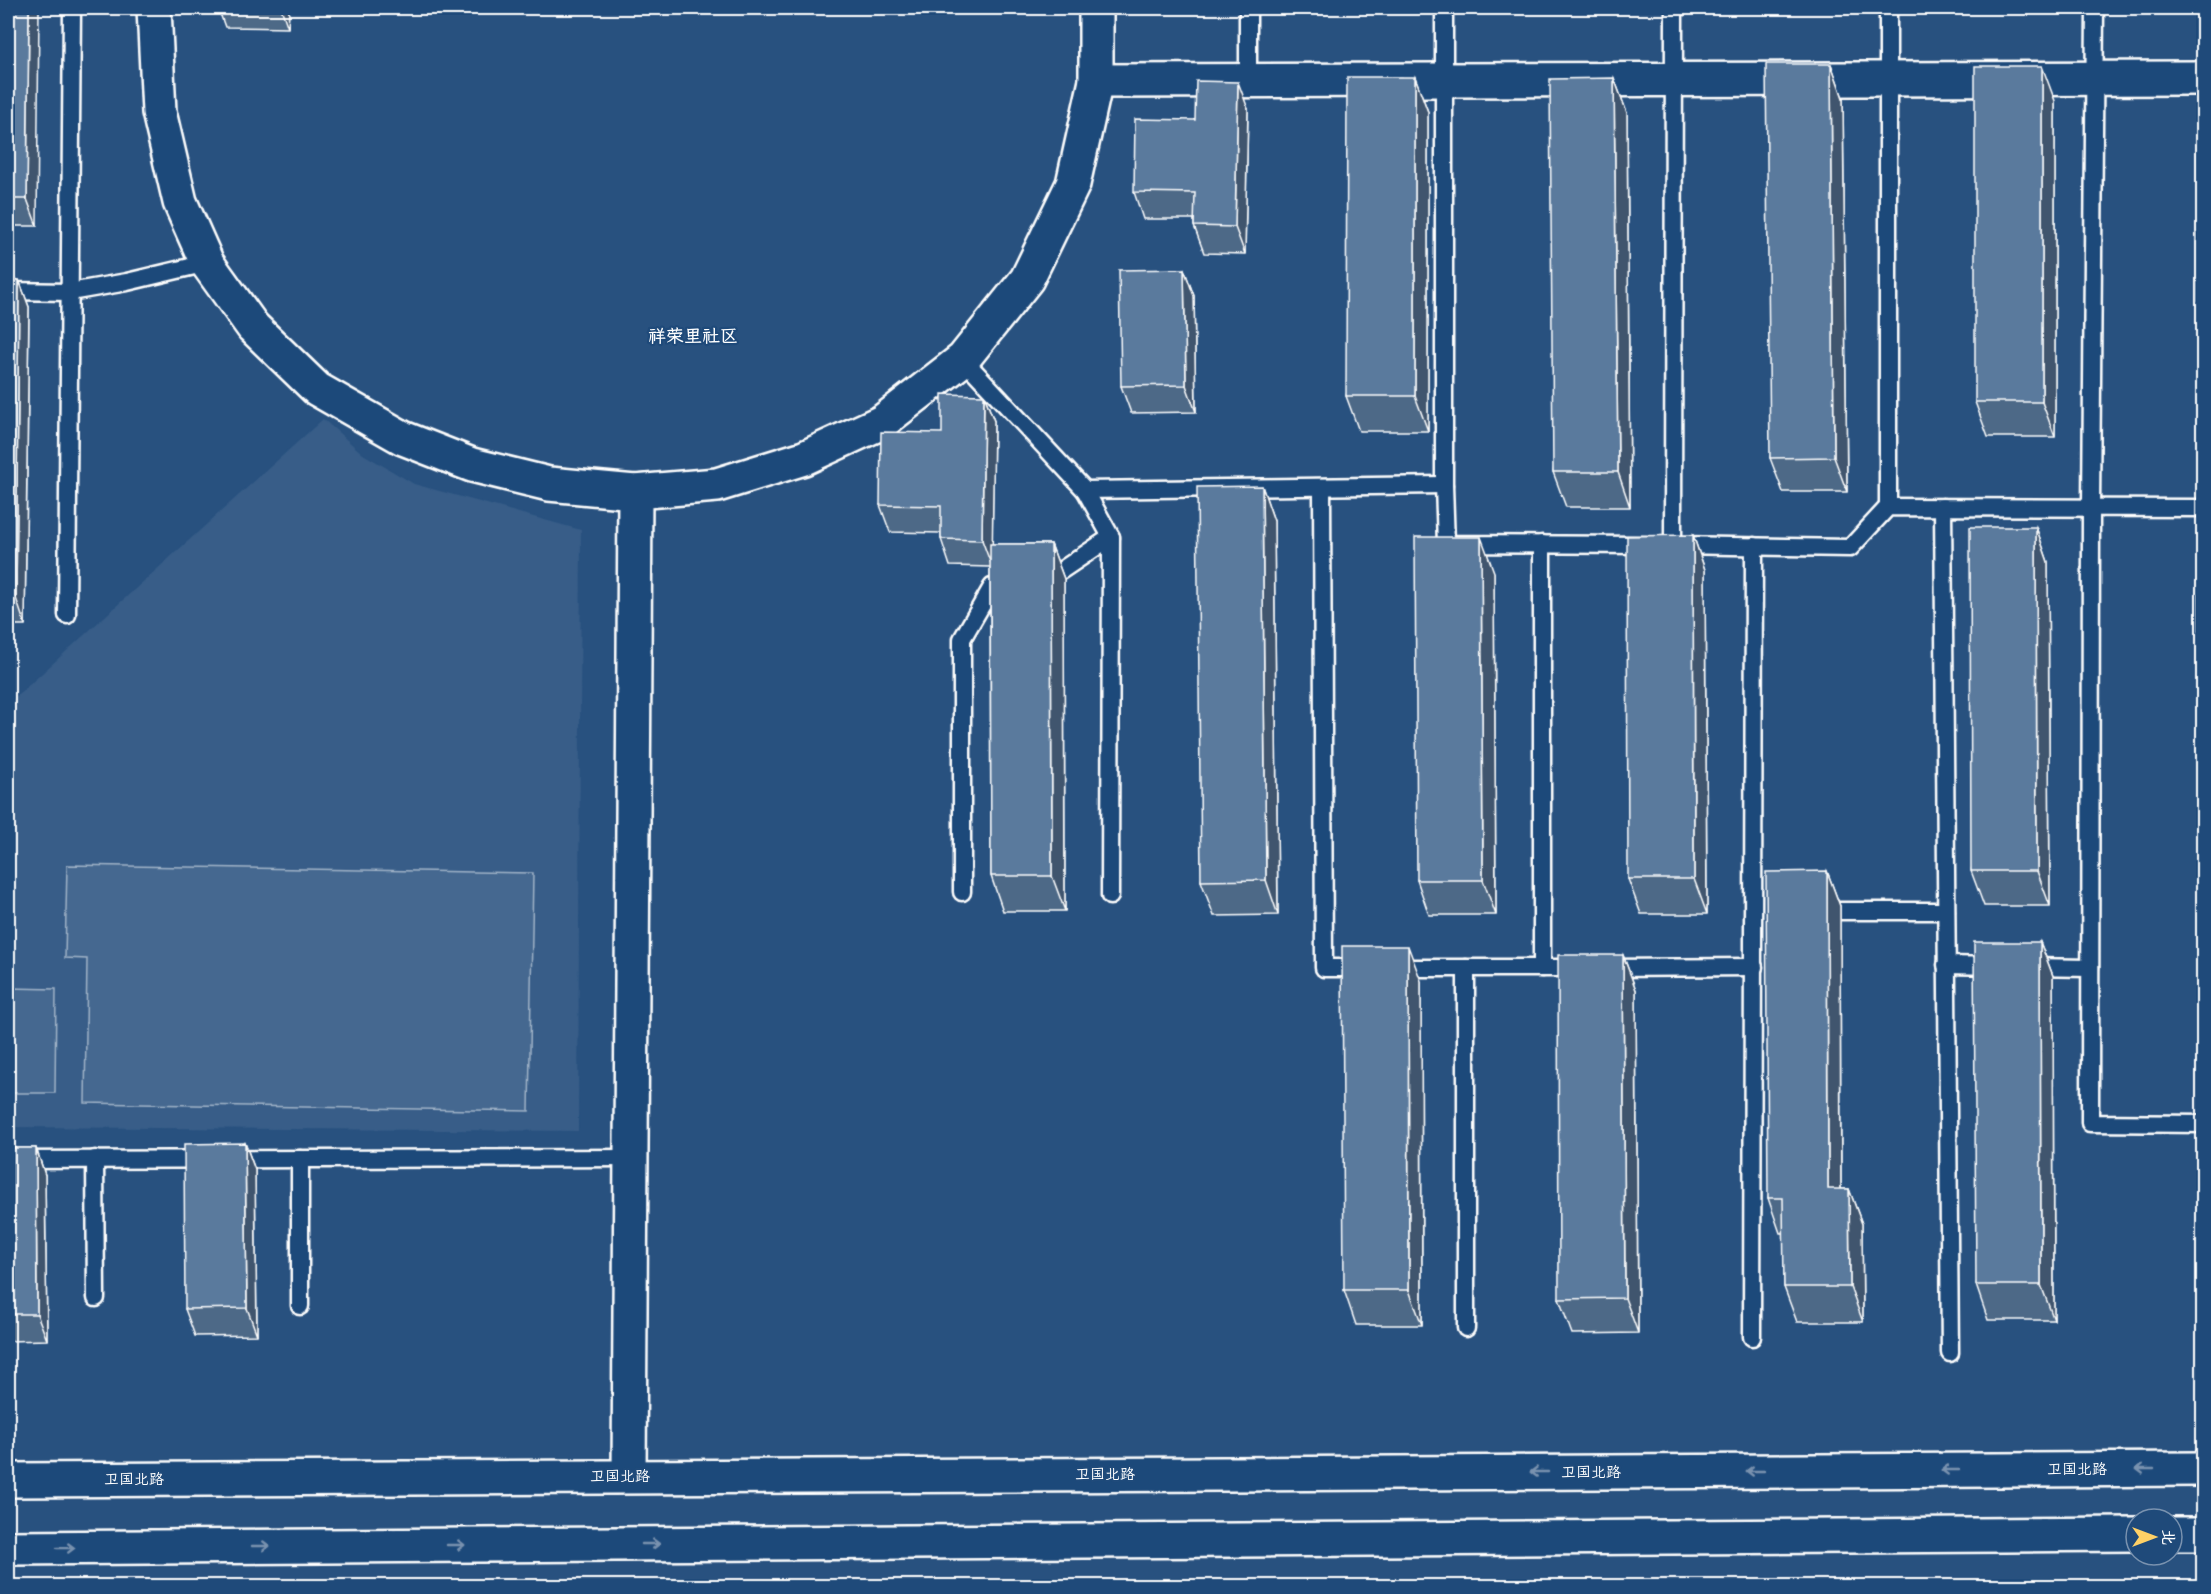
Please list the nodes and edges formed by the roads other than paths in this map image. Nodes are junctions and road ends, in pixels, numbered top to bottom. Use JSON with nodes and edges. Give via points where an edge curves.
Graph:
{"nodes":[{"id":1,"x":72,"y":8,"type":"edge"},
{"id":2,"x":154,"y":8,"type":"edge"},
{"id":3,"x":1096,"y":8,"type":"edge"},
{"id":4,"x":1248,"y":8,"type":"edge"},
{"id":5,"x":1444,"y":8,"type":"edge"},
{"id":6,"x":1674,"y":8,"type":"edge"},
{"id":7,"x":1888,"y":8,"type":"edge"},
{"id":8,"x":2095,"y":8,"type":"edge"},
{"id":9,"x":2095,"y":78,"type":"junction"},
{"id":10,"x":2204,"y":78,"type":"edge"},
{"id":11,"x":1674,"y":79,"type":"junction"},
{"id":12,"x":1888,"y":79,"type":"junction"},
{"id":13,"x":1248,"y":80,"type":"junction"},
{"id":14,"x":1444,"y":80,"type":"junction"},
{"id":15,"x":1096,"y":81,"type":"junction"},
{"id":16,"x":207,"y":263,"type":"junction"},
{"id":17,"x":8,"y":291,"type":"edge"},
{"id":18,"x":70,"y":292,"type":"junction"},
{"id":19,"x":963,"y":359,"type":"junction"},
{"id":20,"x":1444,"y":485,"type":"junction"},
{"id":21,"x":1322,"y":488,"type":"junction"},
{"id":22,"x":1085,"y":490,"type":"junction"},
{"id":23,"x":635,"y":492,"type":"junction"},
{"id":24,"x":1888,"y":507,"type":"junction"},
{"id":25,"x":1943,"y":507,"type":"junction"},
{"id":26,"x":2091,"y":507,"type":"junction"},
{"id":27,"x":2204,"y":508,"type":"edge"},
{"id":28,"x":1111,"y":537,"type":"junction"},
{"id":29,"x":1542,"y":544,"type":"junction"},
{"id":30,"x":1673,"y":545,"type":"junction"},
{"id":31,"x":1754,"y":546,"type":"junction"},
{"id":32,"x":67,"y":615,"type":"dead end"},
{"id":33,"x":962,"y":892,"type":"dead end"},
{"id":34,"x":1110,"y":896,"type":"dead end"},
{"id":35,"x":1802,"y":911,"type":"edge"},
{"id":36,"x":1946,"y":911,"type":"junction"},
{"id":37,"x":1947,"y":965,"type":"junction"},
{"id":38,"x":1754,"y":967,"type":"junction"},
{"id":39,"x":1466,"y":968,"type":"junction"},
{"id":40,"x":1542,"y":968,"type":"junction"},
{"id":41,"x":2090,"y":968,"type":"junction"},
{"id":42,"x":2204,"y":1124,"type":"edge"},
{"id":43,"x":631,"y":1158,"type":"junction"},
{"id":44,"x":300,"y":1159,"type":"junction"},
{"id":45,"x":8,"y":1160,"type":"edge"},
{"id":46,"x":95,"y":1160,"type":"junction"},
{"id":47,"x":96,"y":1298,"type":"dead end"},
{"id":48,"x":300,"y":1306,"type":"dead end"},
{"id":49,"x":1466,"y":1328,"type":"dead end"},
{"id":50,"x":1752,"y":1337,"type":"dead end"},
{"id":51,"x":1950,"y":1353,"type":"dead end"},
{"id":52,"x":2204,"y":1469,"type":"edge"},
{"id":53,"x":629,"y":1476,"type":"junction"},
{"id":54,"x":8,"y":1480,"type":"edge"},
{"id":55,"x":2124,"y":1534,"type":"edge"},
{"id":56,"x":2184,"y":1534,"type":"edge"},
{"id":57,"x":2204,"y":1534,"type":"edge"},
{"id":58,"x":8,"y":1548,"type":"edge"}],
"edges":[{"from":1,"to":18,"type":"lane"},
{"from":2,"to":16,"type":"main road","via":[[159,112],[180,202]]},
{"from":3,"to":15,"type":"main road"},
{"from":4,"to":13,"type":"lane"},
{"from":5,"to":14,"type":"lane"},
{"from":6,"to":11,"type":"lane"},
{"from":7,"to":12,"type":"lane"},
{"from":8,"to":9,"type":"lane"},
{"from":9,"to":10,"type":"main road"},
{"from":9,"to":12,"type":"main road"},
{"from":9,"to":26,"type":"lane"},
{"from":11,"to":12,"type":"main road"},
{"from":11,"to":14,"type":"main road"},
{"from":11,"to":30,"type":"lane"},
{"from":12,"to":24,"type":"lane"},
{"from":13,"to":14,"type":"main road"},
{"from":13,"to":15,"type":"main road"},
{"from":14,"to":20,"type":"lane"},
{"from":15,"to":19,"type":"main road","via":[[1073,184],[1027,279]]},
{"from":16,"to":18,"type":"lane"},
{"from":16,"to":23,"type":"main road","via":[[253,327],[317,389],[403,438],[472,465],[549,484]]},
{"from":17,"to":18,"type":"lane"},
{"from":18,"to":32,"type":"lane"},
{"from":19,"to":22,"type":"lane"},
{"from":19,"to":23,"type":"main road","via":[[882,422],[804,458],[717,485]]},
{"from":20,"to":21,"type":"lane"},
{"from":20,"to":29,"type":"lane","via":[[1446,544]]},
{"from":21,"to":22,"type":"lane"},
{"from":21,"to":39,"type":"lane","via":[[1324,968]]},
{"from":22,"to":28,"type":"lane"},
{"from":23,"to":43,"type":"main road"},
{"from":24,"to":25,"type":"lane"},
{"from":24,"to":31,"type":"lane","via":[[1850,548]]},
{"from":25,"to":26,"type":"lane"},
{"from":25,"to":36,"type":"lane"},
{"from":26,"to":27,"type":"lane"},
{"from":26,"to":41,"type":"lane"},
{"from":28,"to":33,"type":"lane","via":[[1047,580],[992,587],[962,639]]},
{"from":28,"to":34,"type":"lane"},
{"from":29,"to":30,"type":"lane"},
{"from":29,"to":40,"type":"lane"},
{"from":30,"to":31,"type":"lane"},
{"from":31,"to":38,"type":"lane","via":[[1760,911]]},
{"from":35,"to":36,"type":"lane"},
{"from":36,"to":37,"type":"lane"},
{"from":37,"to":41,"type":"lane"},
{"from":37,"to":51,"type":"lane"},
{"from":38,"to":40,"type":"lane"},
{"from":38,"to":50,"type":"lane"},
{"from":39,"to":40,"type":"lane"},
{"from":39,"to":49,"type":"lane"},
{"from":41,"to":42,"type":"lane","via":[[2090,1123]]},
{"from":43,"to":44,"type":"lane"},
{"from":43,"to":53,"type":"main road"},
{"from":44,"to":46,"type":"lane"},
{"from":44,"to":48,"type":"lane"},
{"from":45,"to":46,"type":"lane"},
{"from":46,"to":47,"type":"lane"},
{"from":52,"to":53,"type":"main road","name":"卫国北路","one_way":true},
{"from":53,"to":54,"type":"main road","name":"卫国北路"},
{"from":58,"to":55,"type":"main road","one_way":true},
{"from":56,"to":57,"type":"main road"}]}
